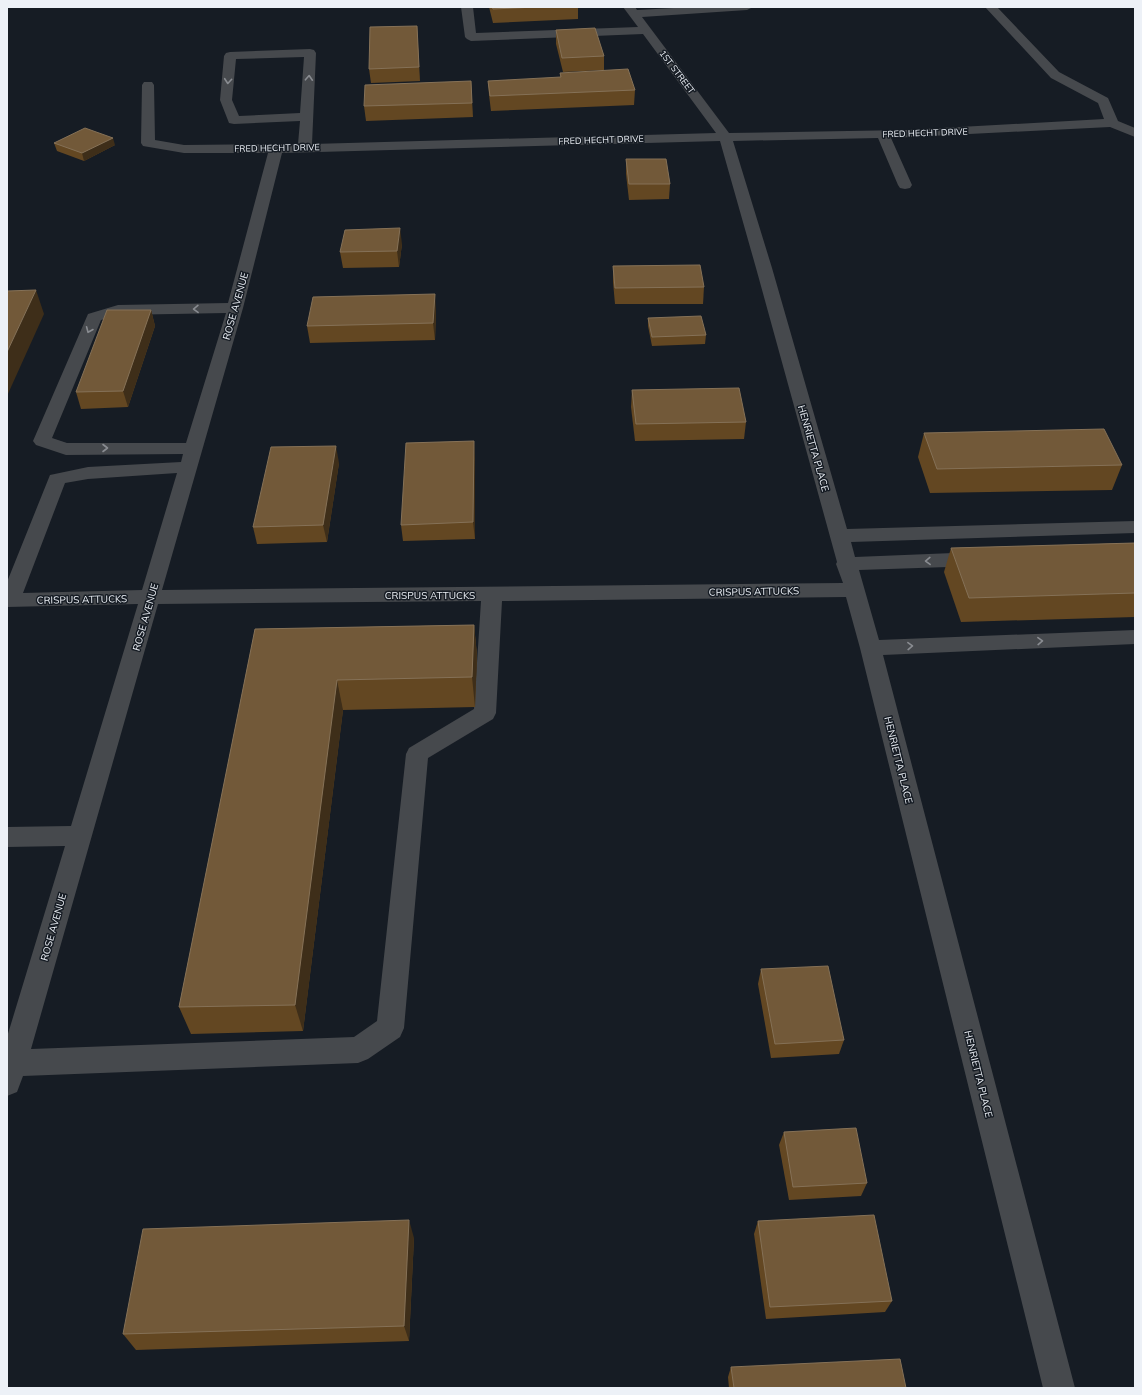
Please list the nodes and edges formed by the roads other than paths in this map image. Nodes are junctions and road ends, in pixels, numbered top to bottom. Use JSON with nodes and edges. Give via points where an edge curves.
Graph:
{"nodes":[{"id":1,"x":467,"y":7,"type":"edge"},
{"id":2,"x":748,"y":7,"type":"edge"},
{"id":3,"x":991,"y":7,"type":"edge"},
{"id":4,"x":631,"y":11,"type":"edge"},
{"id":5,"x":646,"y":30,"type":"junction"},
{"id":6,"x":148,"y":85,"type":"dead end"},
{"id":7,"x":307,"y":117,"type":"junction"},
{"id":8,"x":1112,"y":123,"type":"junction"},
{"id":9,"x":1135,"y":133,"type":"edge"},
{"id":10,"x":883,"y":135,"type":"junction"},
{"id":11,"x":725,"y":137,"type":"junction"},
{"id":12,"x":305,"y":148,"type":"junction"},
{"id":13,"x":276,"y":149,"type":"junction"},
{"id":14,"x":905,"y":185,"type":"dead end"},
{"id":15,"x":235,"y":308,"type":"junction"},
{"id":16,"x":191,"y":458,"type":"junction"},
{"id":17,"x":1135,"y":527,"type":"edge"},
{"id":18,"x":839,"y":536,"type":"junction"},
{"id":19,"x":994,"y":559,"type":"edge"},
{"id":20,"x":846,"y":564,"type":"junction"},
{"id":21,"x":854,"y":590,"type":"junction"},
{"id":22,"x":492,"y":595,"type":"junction"},
{"id":23,"x":151,"y":597,"type":"junction"},
{"id":24,"x":9,"y":600,"type":"edge"},
{"id":25,"x":1135,"y":637,"type":"edge"},
{"id":26,"x":871,"y":648,"type":"junction"},
{"id":27,"x":80,"y":836,"type":"junction"},
{"id":28,"x":7,"y":837,"type":"edge"},
{"id":29,"x":10,"y":1073,"type":"edge"},
{"id":30,"x":1059,"y":1388,"type":"edge"}],
"edges":[{"from":1,"to":5,"type":"street","via":[[471,37]]},
{"from":2,"to":4,"type":"street"},
{"from":3,"to":8,"type":"street","via":[[1055,75],[1104,101]]},
{"from":4,"to":5,"type":"street","name":"1ST STREET"},
{"from":5,"to":11,"type":"street","name":"1ST STREET"},
{"from":6,"to":13,"type":"street","name":"FRED HECHT DRIVE","via":[[148,143],[184,149]]},
{"from":7,"to":7,"type":"street","one_way":true,"via":[[310,53],[230,56],[226,100],[234,120]]},
{"from":7,"to":12,"type":"street"},
{"from":8,"to":9,"type":"street"},
{"from":8,"to":10,"type":"street","name":"FRED HECHT DRIVE"},
{"from":10,"to":11,"type":"street","name":"FRED HECHT DRIVE"},
{"from":10,"to":14,"type":"street"},
{"from":11,"to":12,"type":"street","name":"FRED HECHT DRIVE"},
{"from":11,"to":18,"type":"street","name":"HENRIETTA PLACE"},
{"from":12,"to":13,"type":"street","name":"FRED HECHT DRIVE"},
{"from":13,"to":15,"type":"street","name":"ROSE AVENUE"},
{"from":15,"to":16,"type":"street","name":"ROSE AVENUE"},
{"from":15,"to":16,"type":"street","one_way":true,"via":[[118,310],[94,317],[42,441],[66,449]]},
{"from":16,"to":23,"type":"street","name":"ROSE AVENUE"},
{"from":16,"to":24,"type":"street","via":[[57,479]]},
{"from":17,"to":18,"type":"street"},
{"from":18,"to":20,"type":"street","name":"HENRIETTA PLACE"},
{"from":19,"to":20,"type":"street","one_way":true},
{"from":20,"to":21,"type":"street","name":"HENRIETTA PLACE"},
{"from":21,"to":22,"type":"street","name":"CRISPUS ATTUCKS"},
{"from":21,"to":26,"type":"street","name":"HENRIETTA PLACE"},
{"from":22,"to":23,"type":"street","name":"CRISPUS ATTUCKS"},
{"from":22,"to":29,"type":"street","via":[[485,713],[417,754],[390,1028],[358,1050]]},
{"from":23,"to":24,"type":"street","name":"CRISPUS ATTUCKS"},
{"from":23,"to":27,"type":"street","name":"ROSE AVENUE"},
{"from":26,"to":25,"type":"street","one_way":true},
{"from":26,"to":30,"type":"street","name":"HENRIETTA PLACE"},
{"from":27,"to":28,"type":"street"},
{"from":27,"to":29,"type":"street","name":"ROSE AVENUE"}]}
